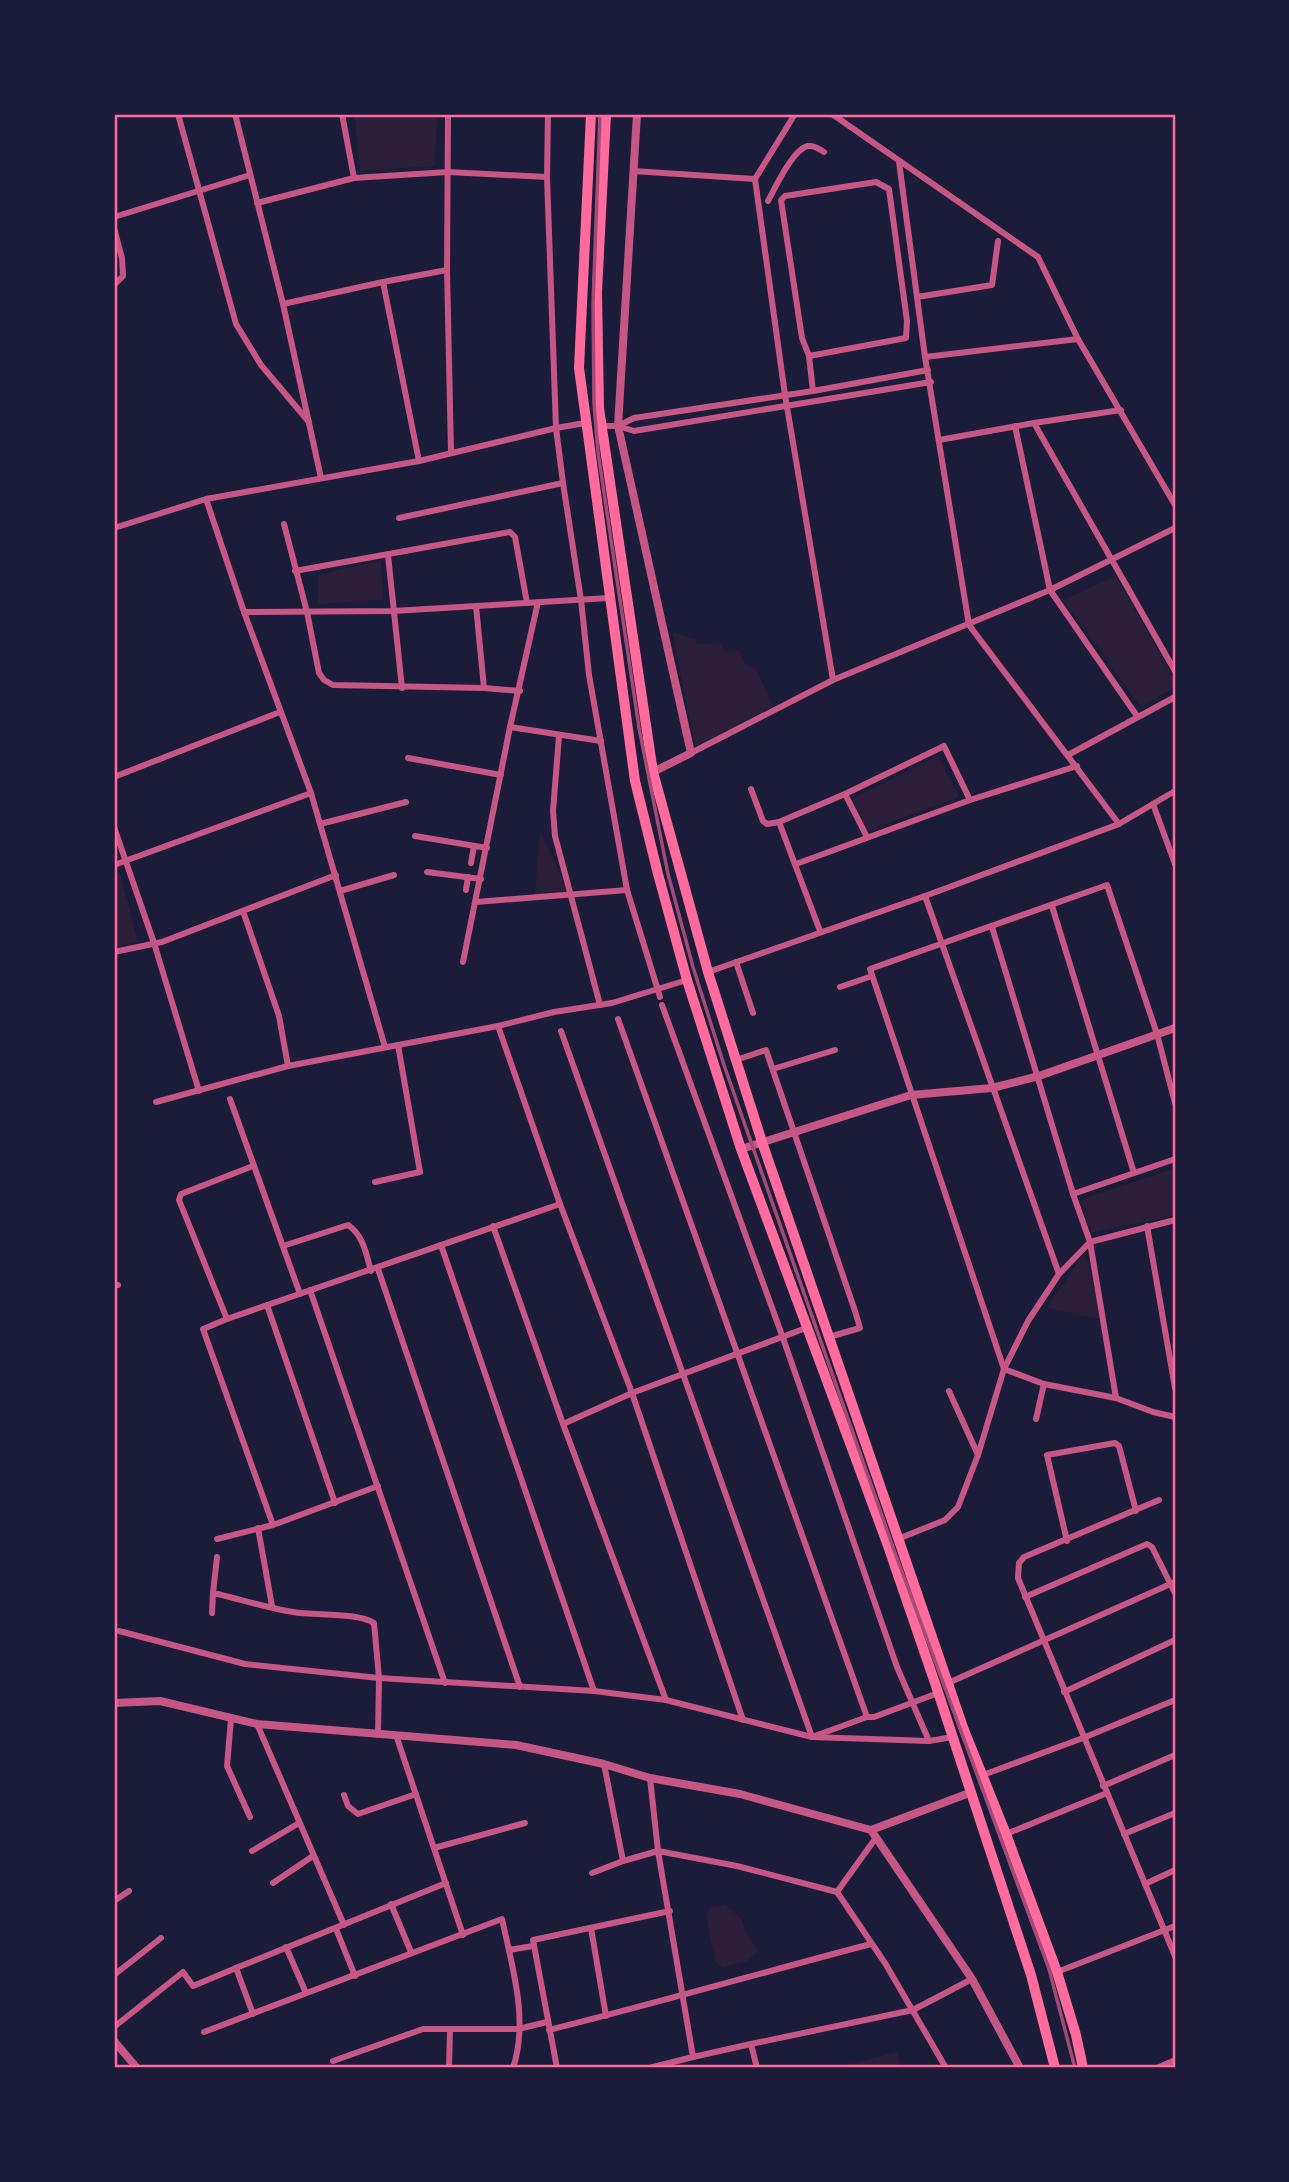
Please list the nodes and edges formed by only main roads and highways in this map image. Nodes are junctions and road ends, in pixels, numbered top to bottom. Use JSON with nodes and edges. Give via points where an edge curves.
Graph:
{"nodes":[{"id":1,"x":591,"y":114,"type":"edge"},
{"id":2,"x":606,"y":114,"type":"edge"},
{"id":3,"x":598,"y":328,"type":"junction"},
{"id":4,"x":580,"y":329,"type":"junction"},
{"id":5,"x":1055,"y":2068,"type":"edge"},
{"id":6,"x":1083,"y":2068,"type":"edge"}],
"edges":[{"from":1,"to":4,"type":"highway"},
{"from":2,"to":3,"type":"highway"},
{"from":3,"to":4,"type":"highway"},
{"from":3,"to":6,"type":"highway","via":[[601,426],[653,772],[708,972],[964,1730],[1057,1972]]},
{"from":4,"to":5,"type":"highway","via":[[579,368],[609,598],[635,781],[657,874],[741,1149],[887,1543],[972,1792],[1031,1975]]}]}
